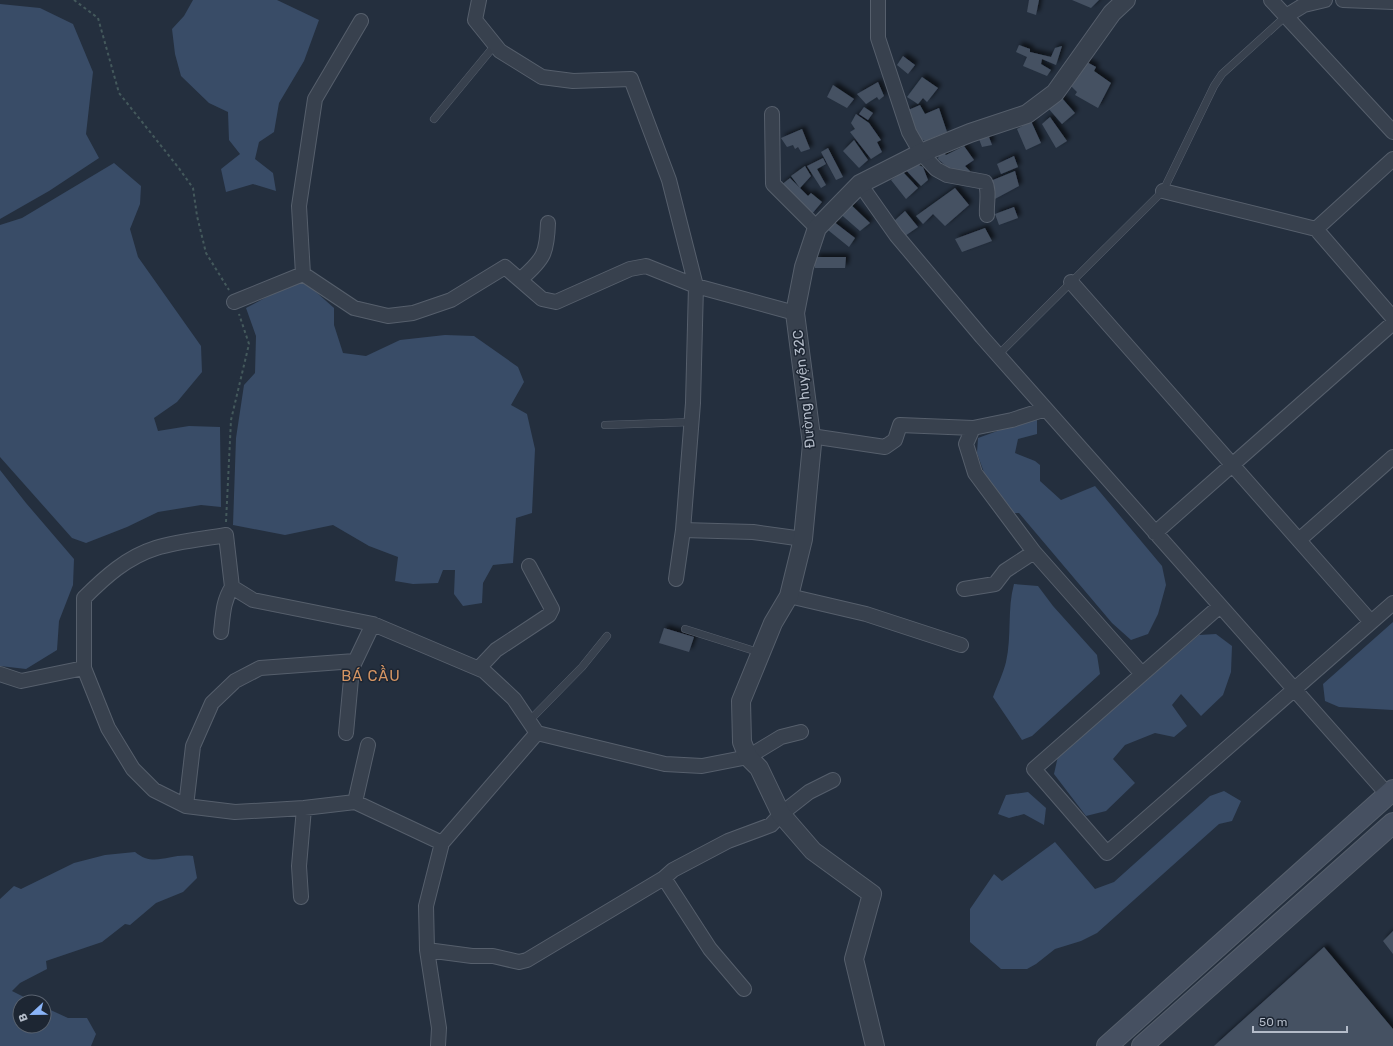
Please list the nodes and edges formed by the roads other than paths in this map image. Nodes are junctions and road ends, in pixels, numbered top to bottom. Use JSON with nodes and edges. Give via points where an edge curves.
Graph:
{"nodes":[{"id":1,"x":478,"y":0,"type":"edge"},
{"id":2,"x":878,"y":0,"type":"edge"},
{"id":3,"x":1126,"y":0,"type":"edge"},
{"id":4,"x":1271,"y":0,"type":"edge"},
{"id":5,"x":1325,"y":0,"type":"edge"},
{"id":6,"x":1343,"y":0,"type":"edge"},
{"id":7,"x":1393,"y":2,"type":"edge"},
{"id":8,"x":1286,"y":16,"type":"junction"},
{"id":9,"x":361,"y":21,"type":"dead end"},
{"id":10,"x":495,"y":45,"type":"junction"},
{"id":11,"x":772,"y":114,"type":"dead end"},
{"id":12,"x":434,"y":119,"type":"dead end"},
{"id":13,"x":1393,"y":132,"type":"edge"},
{"id":14,"x":921,"y":154,"type":"junction"},
{"id":15,"x":1393,"y":159,"type":"edge"},
{"id":16,"x":860,"y":184,"type":"junction"},
{"id":17,"x":1163,"y":191,"type":"junction"},
{"id":18,"x":987,"y":215,"type":"dead end"},
{"id":19,"x":548,"y":223,"type":"dead end"},
{"id":20,"x":817,"y":228,"type":"junction"},
{"id":21,"x":1316,"y":229,"type":"junction"},
{"id":22,"x":303,"y":274,"type":"junction"},
{"id":23,"x":521,"y":279,"type":"junction"},
{"id":24,"x":1071,"y":282,"type":"junction"},
{"id":25,"x":696,"y":286,"type":"junction"},
{"id":26,"x":234,"y":302,"type":"road end"},
{"id":27,"x":795,"y":314,"type":"junction"},
{"id":28,"x":1393,"y":318,"type":"edge"},
{"id":29,"x":1393,"y":323,"type":"edge"},
{"id":30,"x":998,"y":355,"type":"junction"},
{"id":31,"x":1046,"y":409,"type":"junction"},
{"id":32,"x":692,"y":422,"type":"junction"},
{"id":33,"x":605,"y":425,"type":"dead end"},
{"id":34,"x":973,"y":428,"type":"junction"},
{"id":35,"x":811,"y":436,"type":"junction"},
{"id":36,"x":1393,"y":457,"type":"edge"},
{"id":37,"x":1232,"y":465,"type":"junction"},
{"id":38,"x":683,"y":530,"type":"junction"},
{"id":39,"x":1155,"y":533,"type":"junction"},
{"id":40,"x":803,"y":539,"type":"junction"},
{"id":41,"x":1299,"y":540,"type":"junction"},
{"id":42,"x":1034,"y":552,"type":"junction"},
{"id":43,"x":529,"y":566,"type":"dead end"},
{"id":44,"x":676,"y":579,"type":"dead end"},
{"id":45,"x":232,"y":587,"type":"junction"},
{"id":46,"x":964,"y":589,"type":"dead end"},
{"id":47,"x":789,"y":596,"type":"junction"},
{"id":48,"x":1393,"y":603,"type":"edge"},
{"id":49,"x":1220,"y":606,"type":"junction"},
{"id":50,"x":1371,"y":622,"type":"junction"},
{"id":51,"x":373,"y":624,"type":"junction"},
{"id":52,"x":685,"y":629,"type":"dead end"},
{"id":53,"x":222,"y":632,"type":"dead end"},
{"id":54,"x":608,"y":636,"type":"dead end"},
{"id":55,"x":961,"y":645,"type":"dead end"},
{"id":56,"x":761,"y":653,"type":"junction"},
{"id":57,"x":355,"y":661,"type":"junction"},
{"id":58,"x":84,"y":668,"type":"junction"},
{"id":59,"x":479,"y":668,"type":"junction"},
{"id":60,"x":0,"y":674,"type":"edge"},
{"id":61,"x":1142,"y":674,"type":"junction"},
{"id":62,"x":1294,"y":689,"type":"junction"},
{"id":63,"x":529,"y":721,"type":"junction"},
{"id":64,"x":801,"y":732,"type":"dead end"},
{"id":65,"x":346,"y":733,"type":"dead end"},
{"id":66,"x":537,"y":733,"type":"junction"},
{"id":67,"x":368,"y":745,"type":"dead end"},
{"id":68,"x":748,"y":757,"type":"junction"},
{"id":69,"x":833,"y":780,"type":"dead end"},
{"id":70,"x":1390,"y":793,"type":"edge"},
{"id":71,"x":355,"y":802,"type":"junction"},
{"id":72,"x":186,"y":806,"type":"junction"},
{"id":73,"x":304,"y":808,"type":"junction"},
{"id":74,"x":781,"y":814,"type":"junction"},
{"id":75,"x":1393,"y":823,"type":"edge"},
{"id":76,"x":442,"y":843,"type":"junction"},
{"id":77,"x":664,"y":878,"type":"junction"},
{"id":78,"x":301,"y":897,"type":"dead end"},
{"id":79,"x":427,"y":950,"type":"junction"},
{"id":80,"x":744,"y":989,"type":"dead end"},
{"id":81,"x":438,"y":1046,"type":"edge"},
{"id":82,"x":875,"y":1046,"type":"edge"},
{"id":83,"x":1106,"y":1046,"type":"edge"},
{"id":84,"x":1142,"y":1046,"type":"edge"}],
"edges":[{"from":1,"to":10,"type":"street","via":[[475,20]]},
{"from":2,"to":14,"type":"street","via":[[878,38],[907,126]]},
{"from":3,"to":14,"type":"street","name":"Đường huyện 32C","via":[[1112,12],[1055,93],[1027,114],[970,133]]},
{"from":4,"to":8,"type":"street"},
{"from":5,"to":8,"type":"street","via":[[1304,5]]},
{"from":6,"to":7,"type":"street"},
{"from":8,"to":13,"type":"street"},
{"from":8,"to":17,"type":"lane","via":[[1222,74]]},
{"from":9,"to":22,"type":"street","via":[[315,99],[299,206]]},
{"from":10,"to":12,"type":"lane"},
{"from":10,"to":25,"type":"street","via":[[542,77],[573,81],[631,79],[669,180]]},
{"from":11,"to":20,"type":"street","via":[[773,184]]},
{"from":14,"to":16,"type":"street","name":"Đường huyện 32C"},
{"from":14,"to":18,"type":"street","via":[[936,169],[947,175],[985,182],[988,190]]},
{"from":15,"to":21,"type":"street"},
{"from":16,"to":20,"type":"street","name":"Đường huyện 32C"},
{"from":16,"to":30,"type":"street","via":[[896,235]]},
{"from":17,"to":21,"type":"street"},
{"from":17,"to":24,"type":"lane"},
{"from":19,"to":23,"type":"street","via":[[547,244],[539,263]]},
{"from":20,"to":27,"type":"street","name":"Đường huyện 32C","via":[[804,267]]},
{"from":21,"to":28,"type":"street"},
{"from":22,"to":23,"type":"street","via":[[354,308],[388,316],[413,313],[451,300],[505,267]]},
{"from":22,"to":26,"type":"street"},
{"from":23,"to":25,"type":"street","via":[[542,299],[556,302],[630,269],[646,266]]},
{"from":24,"to":30,"type":"lane"},
{"from":24,"to":37,"type":"street"},
{"from":25,"to":27,"type":"street"},
{"from":25,"to":32,"type":"street"},
{"from":27,"to":35,"type":"street","name":"Đường huyện 32C"},
{"from":29,"to":37,"type":"street"},
{"from":30,"to":31,"type":"street"},
{"from":31,"to":34,"type":"street","via":[[1012,420]]},
{"from":31,"to":39,"type":"street"},
{"from":32,"to":33,"type":"lane"},
{"from":32,"to":38,"type":"street"},
{"from":34,"to":35,"type":"street","via":[[900,425],[895,440],[885,447]]},
{"from":34,"to":42,"type":"street","via":[[966,444],[975,473]]},
{"from":35,"to":40,"type":"street","name":"Đường huyện 32C"},
{"from":36,"to":41,"type":"street"},
{"from":37,"to":39,"type":"street"},
{"from":37,"to":41,"type":"street"},
{"from":38,"to":40,"type":"street","via":[[753,532]]},
{"from":38,"to":44,"type":"street"},
{"from":39,"to":49,"type":"street"},
{"from":40,"to":47,"type":"street","name":"Đường huyện 32C"},
{"from":41,"to":50,"type":"street"},
{"from":42,"to":46,"type":"street","via":[[1005,571],[994,584]]},
{"from":42,"to":61,"type":"street"},
{"from":43,"to":59,"type":"street","via":[[552,609],[549,615],[496,650]]},
{"from":45,"to":51,"type":"street","via":[[253,600]]},
{"from":45,"to":53,"type":"street","via":[[226,596]]},
{"from":45,"to":58,"type":"street","via":[[226,535],[156,548],[128,560],[84,598]]},
{"from":47,"to":55,"type":"street","via":[[866,614]]},
{"from":47,"to":56,"type":"street","name":"Đường huyện 32C","via":[[773,623]]},
{"from":48,"to":50,"type":"street"},
{"from":49,"to":61,"type":"street"},
{"from":49,"to":62,"type":"street"},
{"from":50,"to":62,"type":"street"},
{"from":51,"to":57,"type":"street"},
{"from":51,"to":59,"type":"street"},
{"from":52,"to":56,"type":"lane"},
{"from":54,"to":63,"type":"lane","via":[[582,667]]},
{"from":56,"to":68,"type":"street","name":"Đường huyện 32C","via":[[741,701],[742,742]]},
{"from":57,"to":65,"type":"street","via":[[352,668]]},
{"from":57,"to":72,"type":"street","via":[[260,668],[235,681],[212,703],[193,746]]},
{"from":58,"to":60,"type":"street","via":[[20,681]]},
{"from":58,"to":72,"type":"street","via":[[108,728],[133,769],[154,790]]},
{"from":59,"to":63,"type":"street","via":[[514,699]]},
{"from":61,"to":62,"type":"street","via":[[1034,769],[1107,853]]},
{"from":62,"to":70,"type":"street"},
{"from":63,"to":66,"type":"street"},
{"from":64,"to":68,"type":"street","via":[[781,737]]},
{"from":66,"to":68,"type":"street","via":[[664,764],[702,766]]},
{"from":66,"to":76,"type":"street"},
{"from":67,"to":71,"type":"street"},
{"from":68,"to":74,"type":"street","name":"Đường huyện 32C","via":[[759,768]]},
{"from":69,"to":74,"type":"street","via":[[809,792]]},
{"from":70,"to":83,"type":"main road"},
{"from":71,"to":73,"type":"street"},
{"from":71,"to":76,"type":"street"},
{"from":72,"to":73,"type":"street","via":[[235,812]]},
{"from":73,"to":78,"type":"street","via":[[300,866]]},
{"from":74,"to":77,"type":"street","via":[[771,825],[728,841],[673,870]]},
{"from":74,"to":82,"type":"street","name":"Đường huyện 32C","via":[[813,851],[872,894],[854,959]]},
{"from":75,"to":84,"type":"main road"},
{"from":76,"to":79,"type":"street","via":[[426,906]]},
{"from":77,"to":79,"type":"street","via":[[527,960],[519,962],[493,956]]},
{"from":77,"to":80,"type":"street","via":[[710,949]]},
{"from":79,"to":81,"type":"street","via":[[438,1028]]}]}
